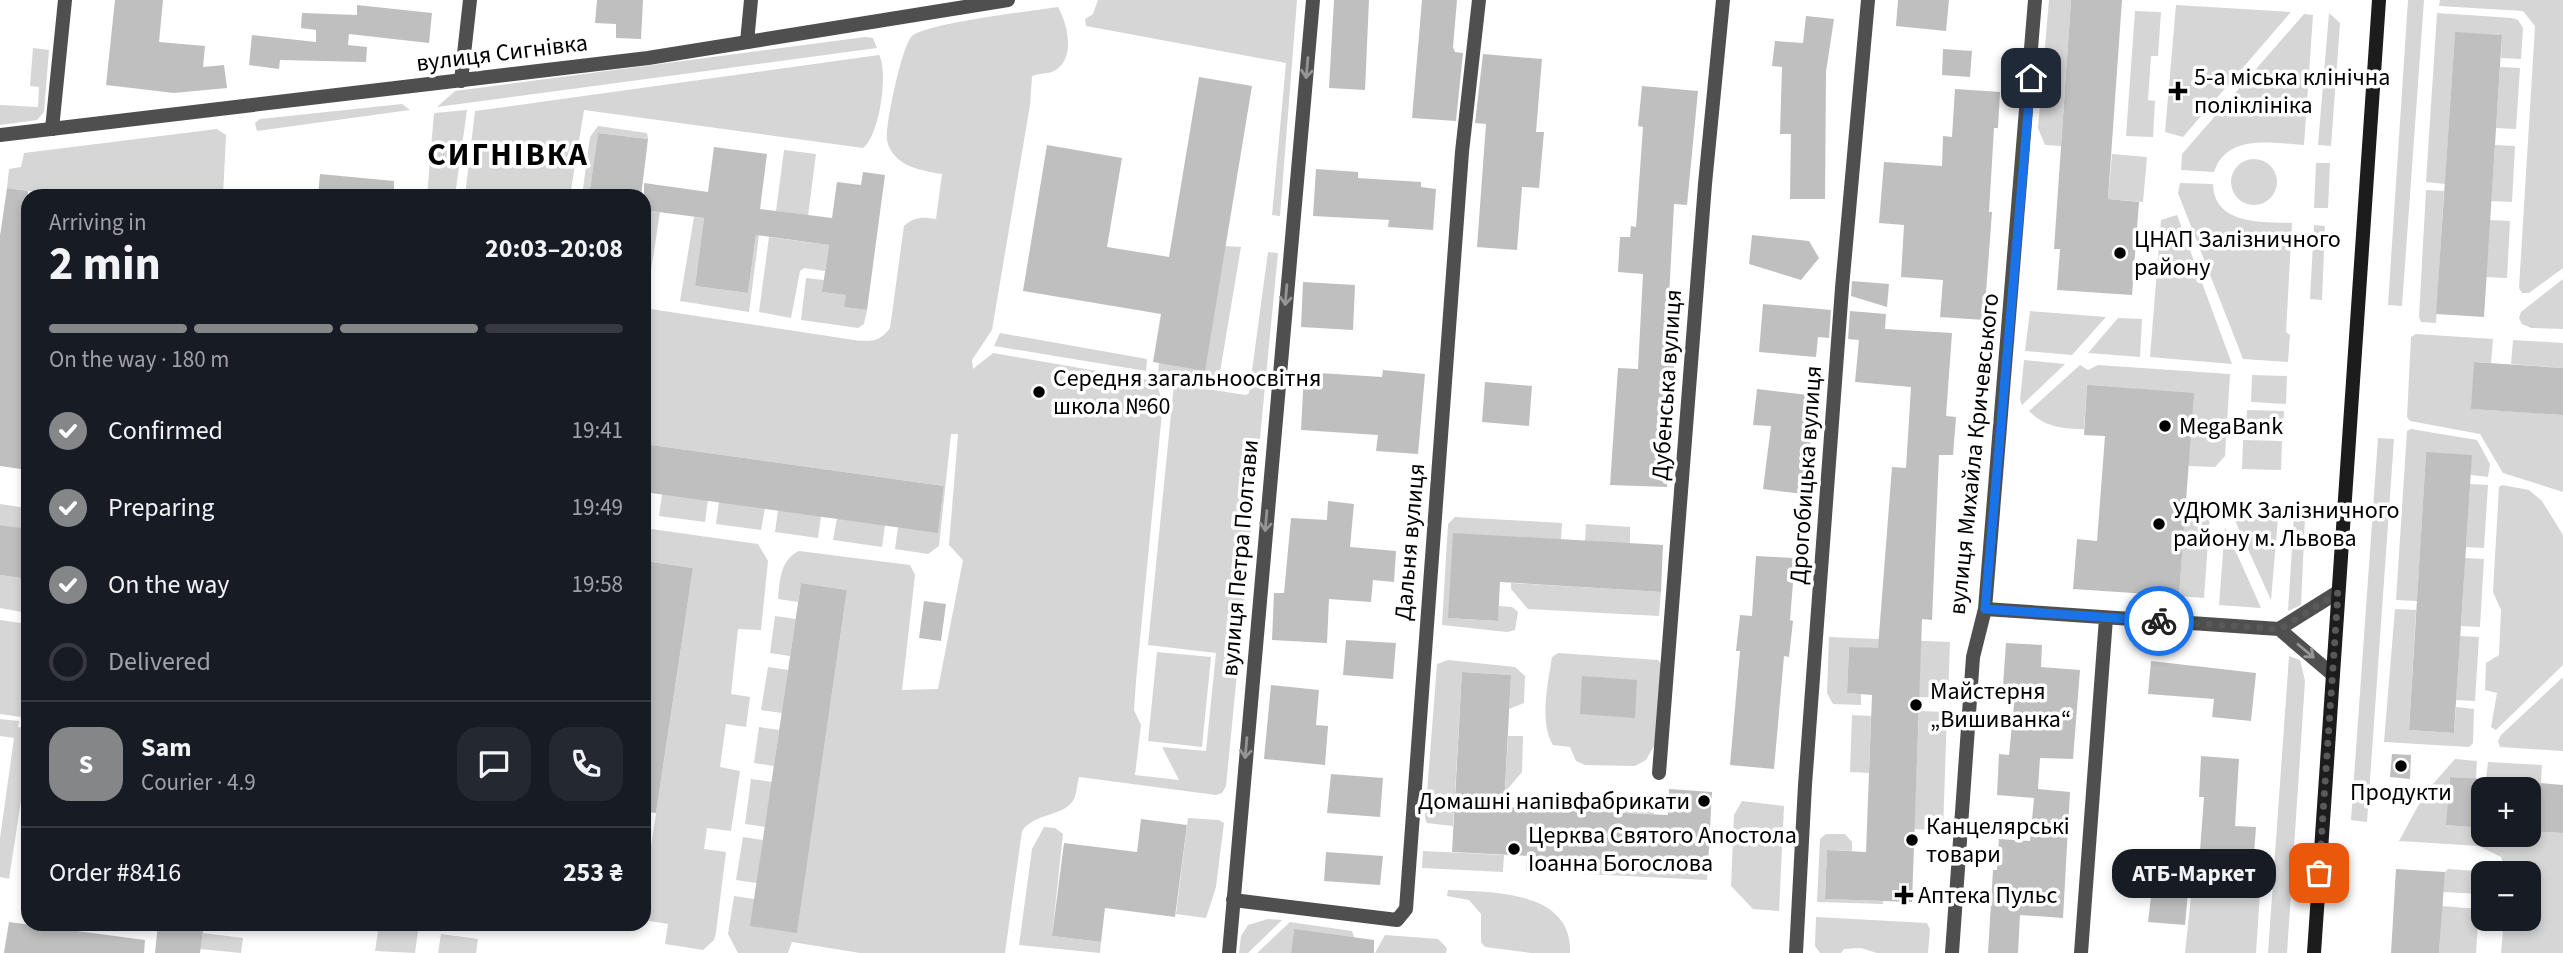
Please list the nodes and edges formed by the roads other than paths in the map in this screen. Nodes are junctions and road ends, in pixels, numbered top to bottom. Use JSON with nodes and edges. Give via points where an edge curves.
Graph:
{"nodes":[{"id":1,"x":65,"y":0,"type":"edge"},
{"id":2,"x":470,"y":0,"type":"edge"},
{"id":3,"x":751,"y":0,"type":"edge"},
{"id":4,"x":1008,"y":0,"type":"edge"},
{"id":5,"x":1313,"y":0,"type":"edge"},
{"id":6,"x":1479,"y":0,"type":"edge"},
{"id":7,"x":1723,"y":0,"type":"edge"},
{"id":8,"x":1868,"y":0,"type":"edge"},
{"id":9,"x":2035,"y":0,"type":"edge"},
{"id":10,"x":2379,"y":0,"type":"edge"},
{"id":11,"x":747,"y":42,"type":"junction"},
{"id":12,"x":461,"y":81,"type":"junction"},
{"id":13,"x":52,"y":129,"type":"junction"},
{"id":14,"x":0,"y":135,"type":"edge"},
{"id":15,"x":2338,"y":593,"type":"junction"},
{"id":16,"x":1985,"y":609,"type":"junction"},
{"id":17,"x":2106,"y":618,"type":"junction"},
{"id":18,"x":2280,"y":629,"type":"junction"},
{"id":19,"x":2332,"y":674,"type":"junction"},
{"id":20,"x":1659,"y":773,"type":"dead end"},
{"id":21,"x":1233,"y":900,"type":"junction"},
{"id":22,"x":1229,"y":953,"type":"edge"},
{"id":23,"x":1796,"y":953,"type":"edge"},
{"id":24,"x":1952,"y":953,"type":"edge"},
{"id":25,"x":2081,"y":953,"type":"edge"},
{"id":26,"x":2314,"y":953,"type":"edge"}],
"edges":[{"from":1,"to":13,"type":"street"},
{"from":2,"to":12,"type":"street"},
{"from":3,"to":11,"type":"street"},
{"from":4,"to":11,"type":"street","name":"вулиця Сигнівка"},
{"from":5,"to":21,"type":"street","name":"вулиця Петра Полтави","one_way":true},
{"from":6,"to":21,"type":"street","name":"Дальня вулиця","via":[[1462,152],[1406,909],[1397,920]]},
{"from":7,"to":20,"type":"street","name":"Дубенська вулиця"},
{"from":8,"to":23,"type":"street","name":"Дрогобицька вулиця","via":[[1840,315]]},
{"from":9,"to":16,"type":"street","name":"вулиця Михайла Кричевського"},
{"from":10,"to":15,"type":"main road"},
{"from":11,"to":12,"type":"street","name":"вулиця Сигнівка"},
{"from":12,"to":13,"type":"street","name":"вулиця Сигнівка"},
{"from":13,"to":14,"type":"street","name":"вулиця Сигнівка"},
{"from":15,"to":18,"type":"street"},
{"from":15,"to":19,"type":"main road"},
{"from":16,"to":17,"type":"street"},
{"from":16,"to":24,"type":"street","name":"вулиця Михайла Кричевського","via":[[1973,657]]},
{"from":17,"to":18,"type":"street"},
{"from":17,"to":25,"type":"street"},
{"from":18,"to":19,"type":"street","one_way":true},
{"from":19,"to":26,"type":"main road"},
{"from":21,"to":22,"type":"street","name":"вулиця Петра Полтави"}]}
